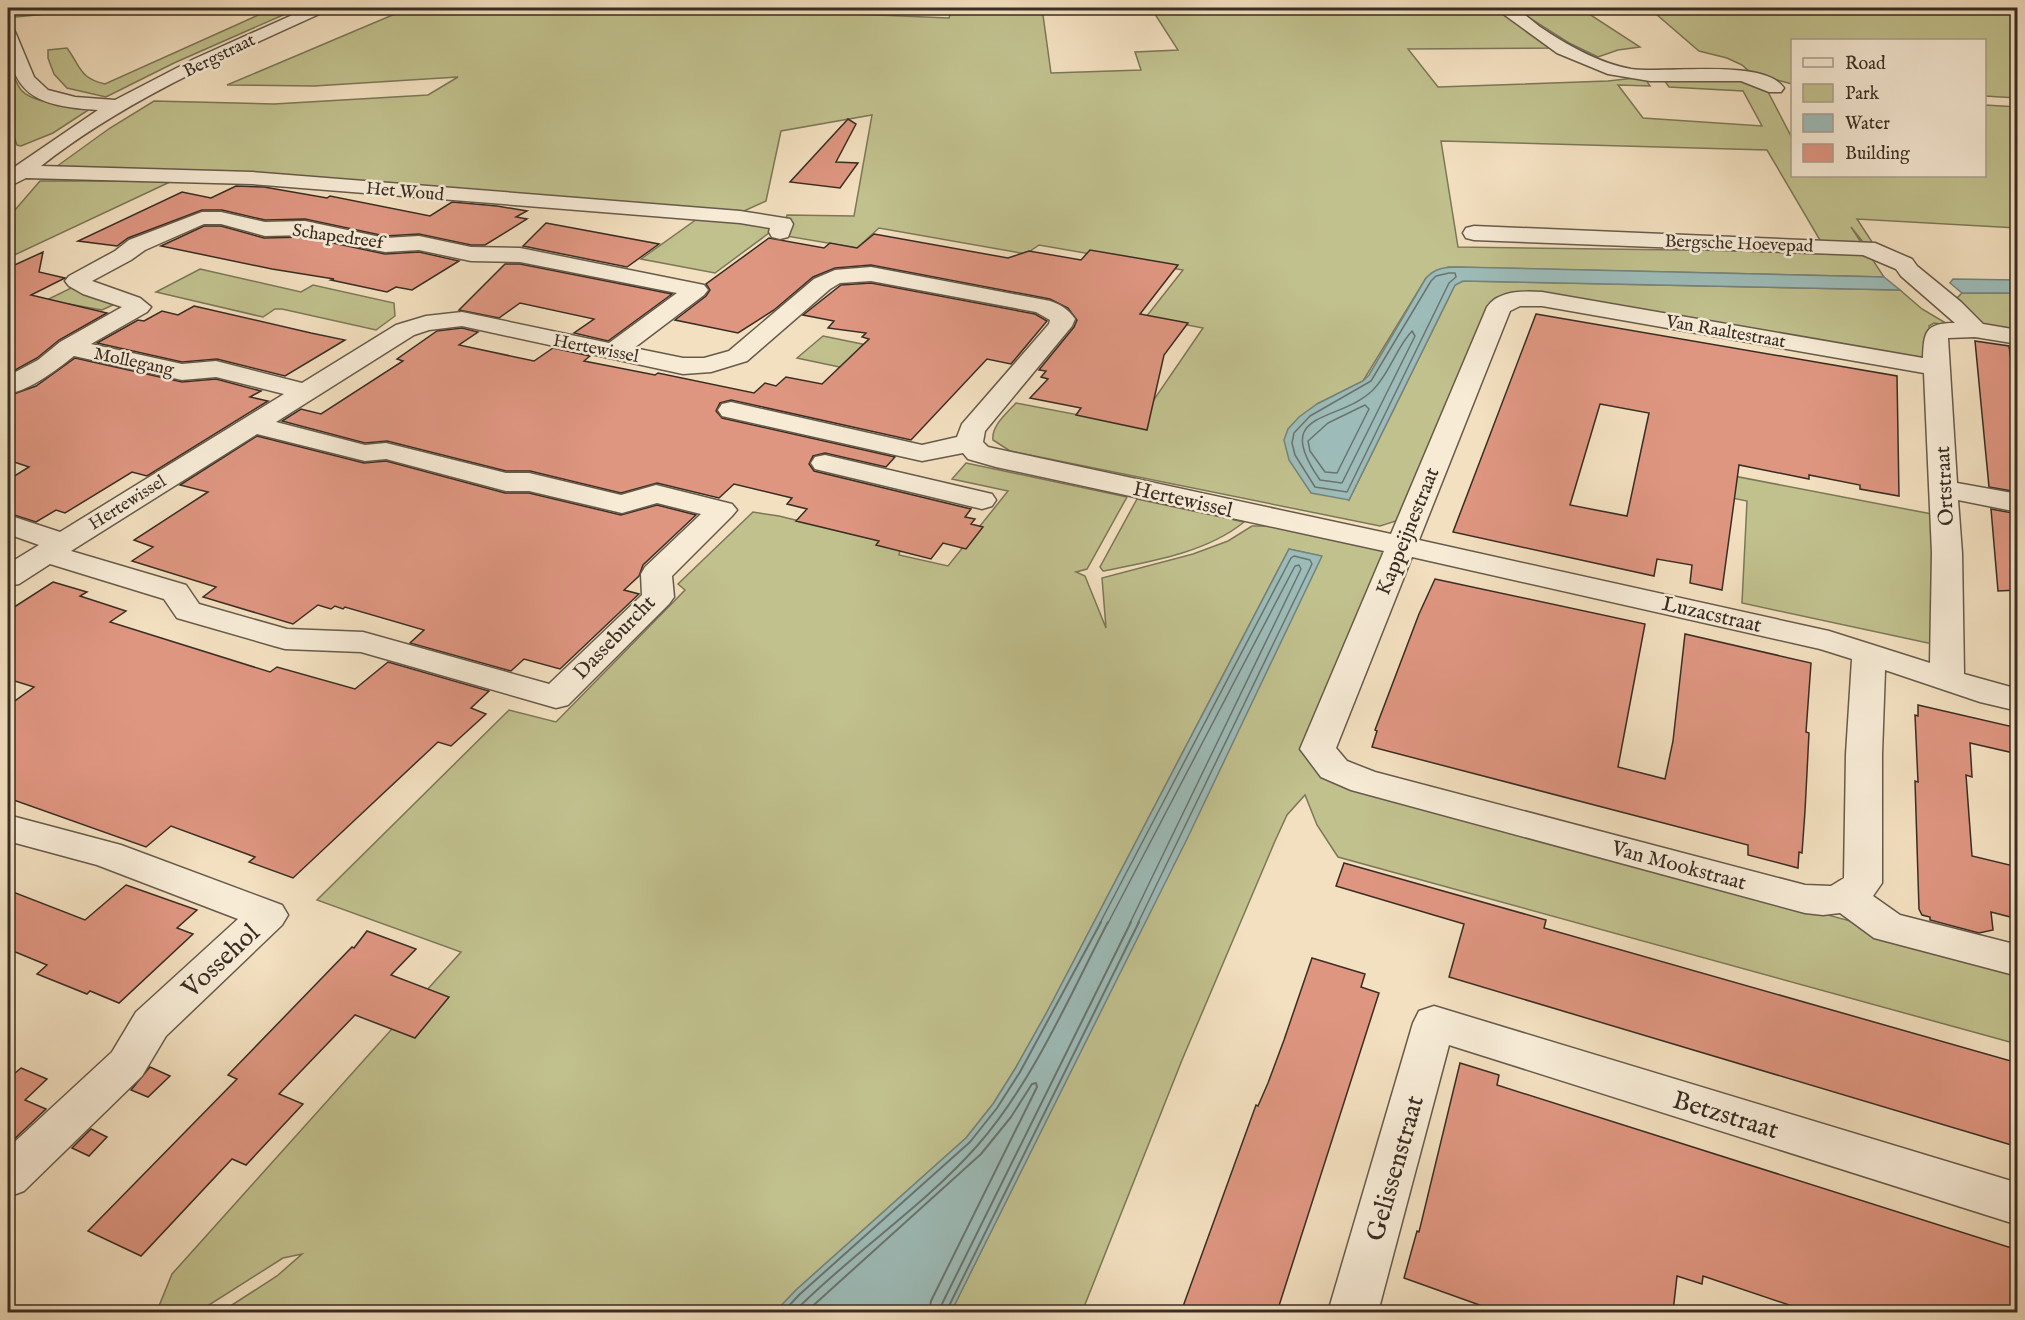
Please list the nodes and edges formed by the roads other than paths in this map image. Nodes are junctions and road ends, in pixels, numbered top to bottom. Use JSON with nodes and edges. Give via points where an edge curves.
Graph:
{"nodes":[{"id":1,"x":320,"y":8,"type":"edge"},
{"id":2,"x":1503,"y":8,"type":"edge"},
{"id":3,"x":8,"y":34,"type":"edge"},
{"id":4,"x":1775,"y":88,"type":"dead end"},
{"id":5,"x":121,"y":106,"type":"junction"},
{"id":6,"x":14,"y":177,"type":"edge"},
{"id":7,"x":780,"y":232,"type":"dead end"},
{"id":8,"x":1473,"y":233,"type":"dead end"},
{"id":9,"x":1517,"y":299,"type":"joint"},
{"id":10,"x":1975,"y":330,"type":"junction"},
{"id":11,"x":2018,"y":337,"type":"edge"},
{"id":12,"x":69,"y":347,"type":"junction"},
{"id":13,"x":615,"y":350,"type":"junction"},
{"id":14,"x":1936,"y":368,"type":"junction"},
{"id":15,"x":8,"y":386,"type":"edge"},
{"id":16,"x":305,"y":391,"type":"junction"},
{"id":17,"x":731,"y":410,"type":"dead end"},
{"id":18,"x":252,"y":424,"type":"junction"},
{"id":19,"x":969,"y":443,"type":"junction"},
{"id":20,"x":932,"y":452,"type":"junction"},
{"id":21,"x":825,"y":463,"type":"dead end"},
{"id":22,"x":904,"y":482,"type":"junction"},
{"id":23,"x":1944,"y":489,"type":"junction"},
{"id":24,"x":982,"y":500,"type":"dead end"},
{"id":25,"x":2018,"y":503,"type":"edge"},
{"id":26,"x":8,"y":524,"type":"edge"},
{"id":27,"x":1401,"y":546,"type":"junction"},
{"id":28,"x":55,"y":548,"type":"junction"},
{"id":29,"x":8,"y":577,"type":"edge"},
{"id":30,"x":1869,"y":654,"type":"junction"},
{"id":31,"x":1947,"y":679,"type":"junction"},
{"id":32,"x":2018,"y":700,"type":"edge"},
{"id":33,"x":1334,"y":770,"type":"joint"},
{"id":34,"x":8,"y":828,"type":"edge"},
{"id":35,"x":1846,"y":897,"type":"junction"},
{"id":36,"x":2018,"y":960,"type":"edge"},
{"id":37,"x":1434,"y":1023,"type":"joint"},
{"id":38,"x":8,"y":1177,"type":"edge"},
{"id":39,"x":2018,"y":1204,"type":"edge"},
{"id":40,"x":1353,"y":1312,"type":"edge"}],
"edges":[{"from":1,"to":5,"type":"street","name":"Bergstraat","via":[[225,50]]},
{"from":2,"to":4,"type":"street","via":[[1550,42],[1609,68],[1643,75],[1741,76]]},
{"from":3,"to":5,"type":"street","via":[[29,83],[42,95]]},
{"from":5,"to":6,"type":"street","name":"Het Woud","via":[[75,132]]},
{"from":6,"to":7,"type":"street","name":"Het Woud","via":[[252,178],[740,216],[782,224]]},
{"from":8,"to":10,"type":"street","name":"Bergsche Hoevepad","via":[[1867,248],[1904,264]]},
{"from":9,"to":14,"type":"street","name":"Van Raaltestraat","via":[[1542,299]]},
{"from":9,"to":27,"type":"street","name":"Kappeijnestraat","via":[[1499,307]]},
{"from":10,"to":11,"type":"street","name":"Ortstraat"},
{"from":10,"to":14,"type":"street","name":"Ortstraat","via":[[1942,330],[1936,336]]},
{"from":12,"to":13,"type":"street","name":"Schapedreef","via":[[139,307],[77,281],[130,253],[137,245],[202,218],[221,218],[266,229],[305,228],[385,244],[419,243],[471,254],[520,255],[696,290]]},
{"from":12,"to":15,"type":"street","name":"Mollegang","via":[[47,365]]},
{"from":12,"to":16,"type":"street","name":"Mollegang","via":[[182,372],[216,369]]},
{"from":13,"to":16,"type":"street","name":"Hertewissel","via":[[462,319],[446,320],[405,330]]},
{"from":13,"to":19,"type":"street","name":"Hertewissel","via":[[683,366],[721,363],[738,356],[822,284],[854,274],[1042,306],[1056,312],[1063,319],[1060,326],[972,430]]},
{"from":14,"to":23,"type":"street","name":"Ortstraat"},
{"from":16,"to":18,"type":"street","name":"Hertewissel"},
{"from":17,"to":20,"type":"street","via":[[922,453]]},
{"from":18,"to":28,"type":"street","name":"Hertewissel"},
{"from":18,"to":28,"type":"street","name":"Dasseburcht","via":[[365,453],[386,451],[506,482],[529,482],[622,504],[656,494],[722,510],[656,574],[658,597],[556,697],[363,642],[285,639],[188,610],[175,592]]},
{"from":19,"to":20,"type":"street"},
{"from":19,"to":27,"type":"street","name":"Hertewissel","via":[[978,453],[996,459]]},
{"from":20,"to":22,"type":"street"},
{"from":21,"to":22,"type":"street"},
{"from":22,"to":24,"type":"street"},
{"from":23,"to":25,"type":"street"},
{"from":23,"to":31,"type":"street","name":"Ortstraat"},
{"from":26,"to":28,"type":"street"},
{"from":27,"to":30,"type":"street","name":"Luzacstraat","via":[[1829,641]]},
{"from":27,"to":33,"type":"street","name":"Kappeijnestraat","via":[[1318,749]]},
{"from":28,"to":29,"type":"street","name":"Hertewissel"},
{"from":30,"to":31,"type":"street","name":"Luzacstraat"},
{"from":30,"to":35,"type":"street","via":[[1863,883]]},
{"from":31,"to":32,"type":"street","name":"Luzacstraat"},
{"from":33,"to":35,"type":"street","name":"Van Mookstraat","via":[[1364,782],[1805,899],[1827,902]]},
{"from":34,"to":38,"type":"street","name":"Vossehol","via":[[108,855],[268,915],[151,1024],[127,1064]]},
{"from":35,"to":36,"type":"street","via":[[1888,927]]},
{"from":37,"to":39,"type":"street","name":"Betzstraat"},
{"from":37,"to":40,"type":"street","name":"Gelissenstraat"}]}
